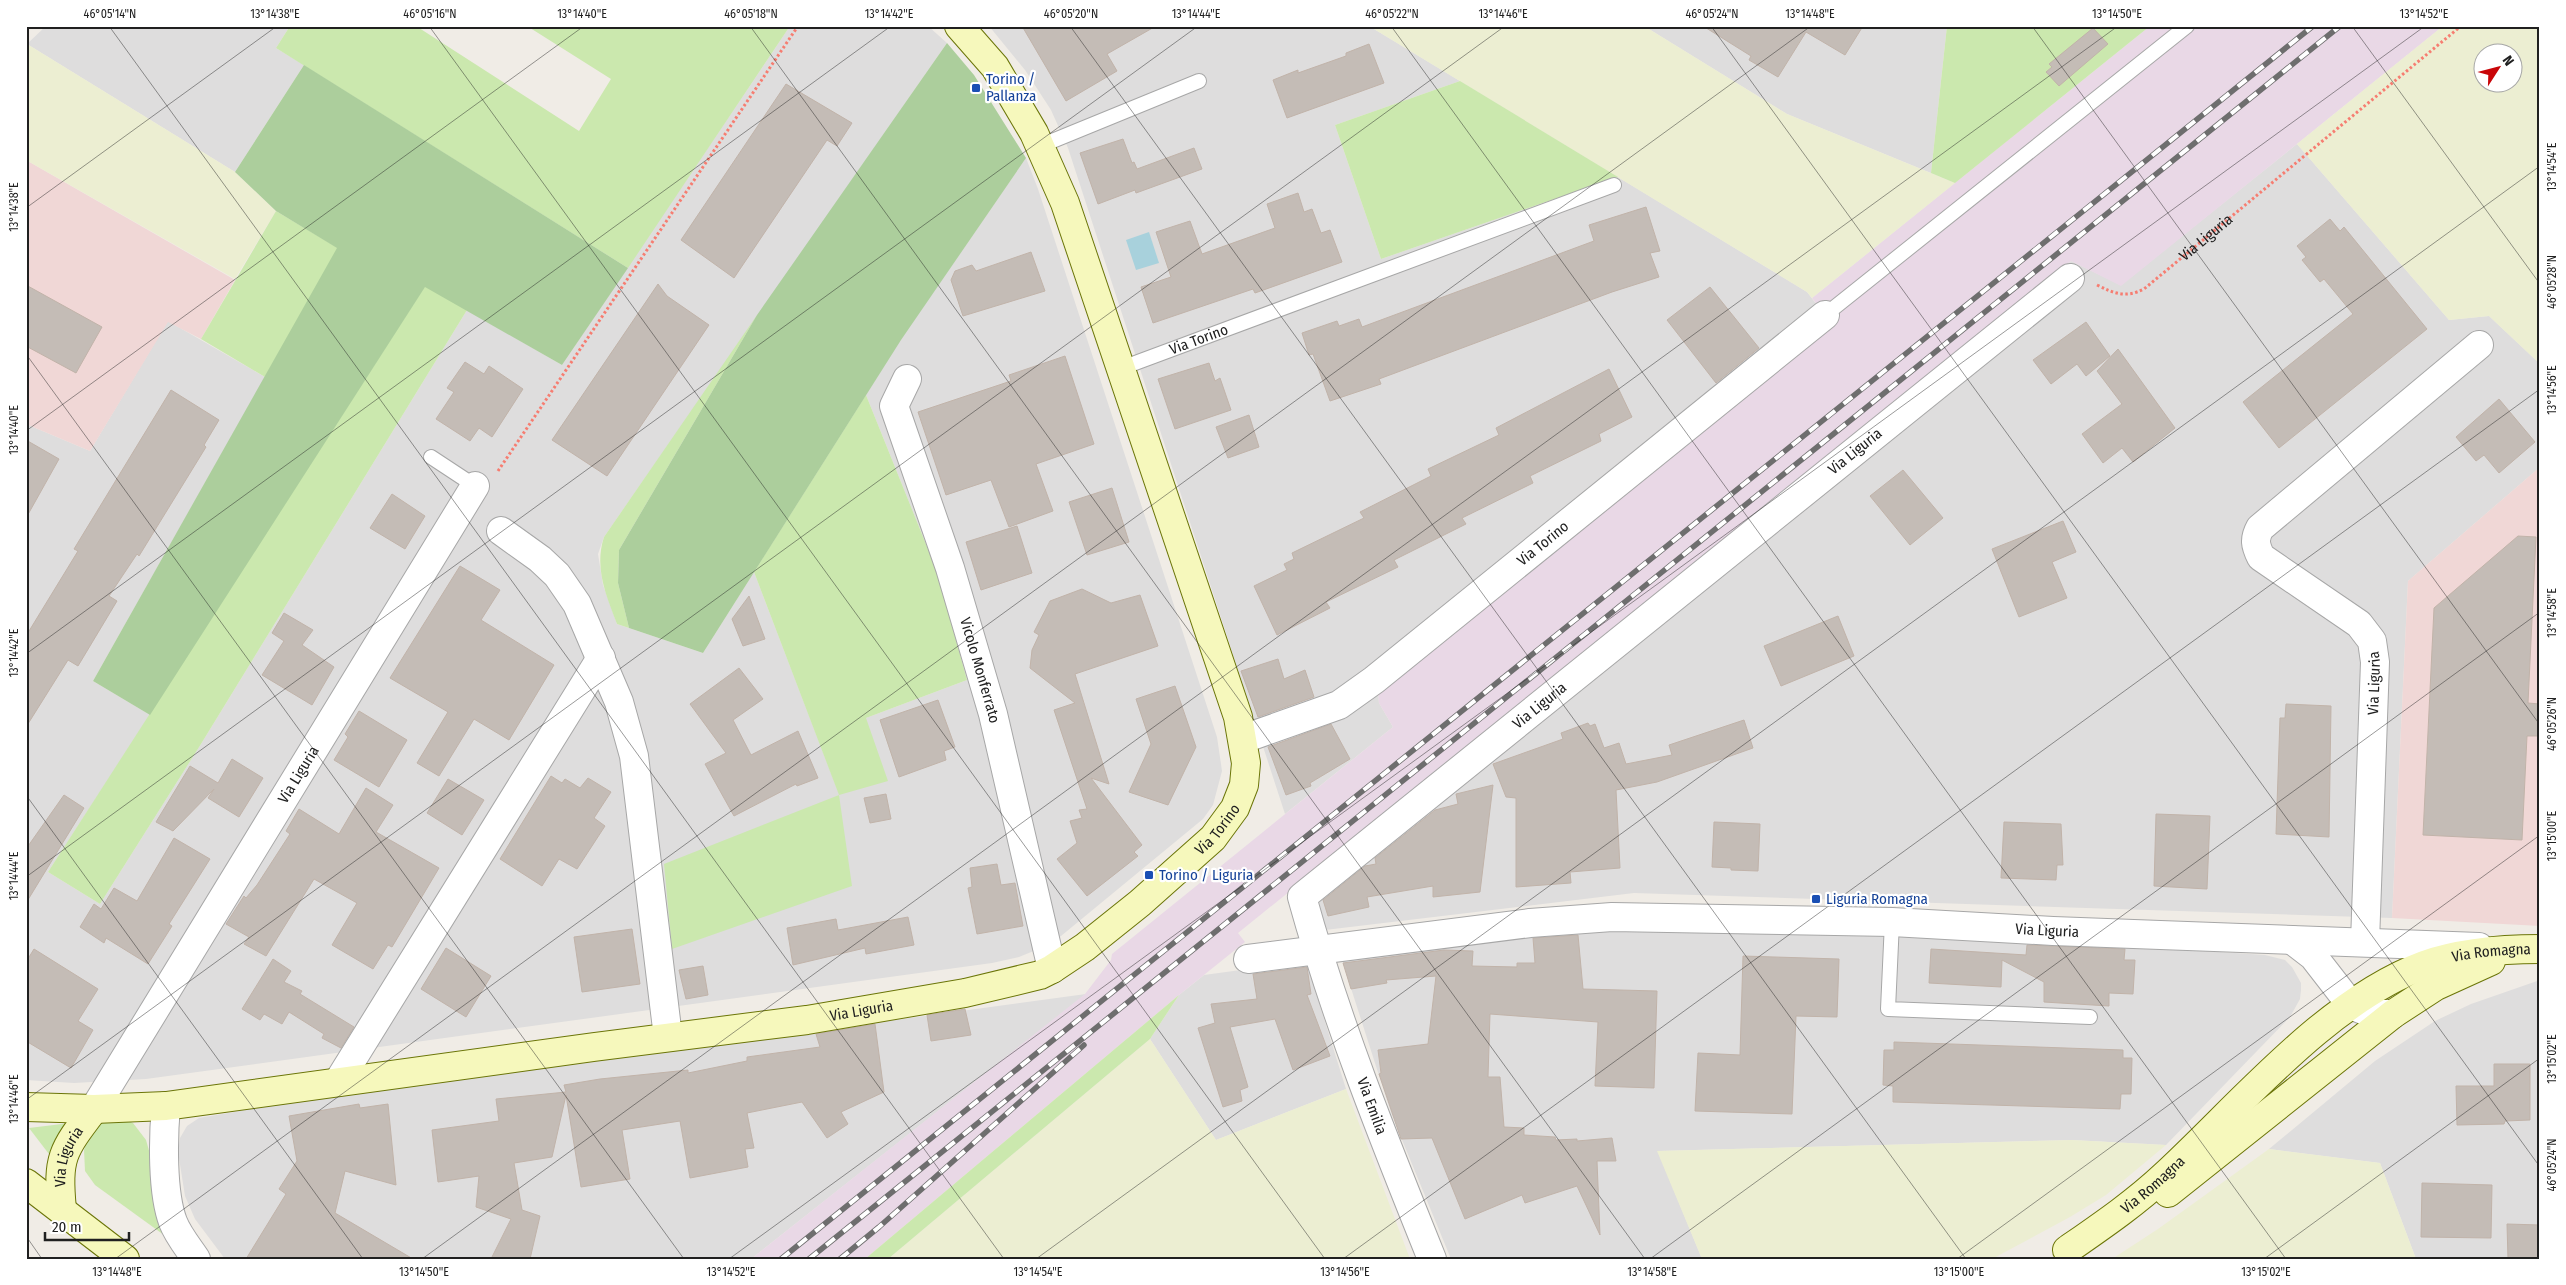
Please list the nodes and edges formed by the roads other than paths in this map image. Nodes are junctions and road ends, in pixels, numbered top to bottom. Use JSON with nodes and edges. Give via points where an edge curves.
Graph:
{"nodes":[{"id":1,"x":960,"y":26,"type":"edge"},
{"id":2,"x":2186,"y":26,"type":"edge"},
{"id":3,"x":1199,"y":81,"type":"dead end"},
{"id":4,"x":1040,"y":146,"type":"junction"},
{"id":5,"x":1614,"y":185,"type":"dead end"},
{"id":6,"x":2070,"y":278,"type":"road end"},
{"id":7,"x":1825,"y":315,"type":"joint"},
{"id":8,"x":2479,"y":345,"type":"dead end"},
{"id":9,"x":1119,"y":369,"type":"junction"},
{"id":10,"x":907,"y":379,"type":"dead end"},
{"id":11,"x":430,"y":457,"type":"dead end"},
{"id":12,"x":486,"y":479,"type":"joint"},
{"id":13,"x":501,"y":531,"type":"dead end"},
{"id":14,"x":601,"y":658,"type":"junction"},
{"id":15,"x":1243,"y":739,"type":"junction"},
{"id":16,"x":1892,"y":922,"type":"junction"},
{"id":17,"x":2292,"y":940,"type":"junction"},
{"id":18,"x":2365,"y":942,"type":"junction"},
{"id":19,"x":2533,"y":949,"type":"edge"},
{"id":20,"x":1316,"y":950,"type":"junction"},
{"id":21,"x":2415,"y":955,"type":"junction"},
{"id":22,"x":1248,"y":959,"type":"dead end"},
{"id":23,"x":1052,"y":970,"type":"junction"},
{"id":24,"x":2423,"y":994,"type":"junction"},
{"id":25,"x":2351,"y":1005,"type":"junction"},
{"id":26,"x":2393,"y":1014,"type":"junction"},
{"id":27,"x":2090,"y":1017,"type":"dead end"},
{"id":28,"x":668,"y":1037,"type":"junction"},
{"id":29,"x":338,"y":1082,"type":"junction"},
{"id":30,"x":166,"y":1106,"type":"junction"},
{"id":31,"x":26,"y":1107,"type":"edge"},
{"id":32,"x":94,"y":1109,"type":"junction"},
{"id":33,"x":26,"y":1183,"type":"edge"},
{"id":34,"x":62,"y":1210,"type":"junction"},
{"id":35,"x":2059,"y":1254,"type":"edge"},
{"id":36,"x":125,"y":1259,"type":"edge"},
{"id":37,"x":196,"y":1259,"type":"edge"},
{"id":38,"x":1432,"y":1259,"type":"edge"}],
"edges":[{"from":1,"to":4,"type":"main road","name":"Via Torino","via":[[995,68]]},
{"from":2,"to":7,"type":"lane"},
{"from":3,"to":4,"type":"lane"},
{"from":4,"to":9,"type":"main road","name":"Via Torino","via":[[1064,203]]},
{"from":5,"to":9,"type":"lane","name":"Via Torino"},
{"from":6,"to":20,"type":"street","name":"Via Liguria","via":[[1302,897]]},
{"from":7,"to":15,"type":"street","name":"Via Torino","via":[[1374,680],[1338,705]]},
{"from":8,"to":18,"type":"street","name":"Via Liguria","via":[[2260,528],[2255,537],[2261,557],[2358,624],[2372,641],[2375,662]]},
{"from":9,"to":15,"type":"main road","name":"Via Torino"},
{"from":10,"to":23,"type":"street","name":"Vicolo Monferrato","via":[[894,406],[950,568],[993,714]]},
{"from":11,"to":12,"type":"lane"},
{"from":12,"to":32,"type":"street","name":"Via Liguria"},
{"from":13,"to":14,"type":"street","via":[[557,574],[577,604]]},
{"from":14,"to":28,"type":"street","via":[[634,756]]},
{"from":14,"to":29,"type":"street"},
{"from":15,"to":23,"type":"main road","name":"Via Torino","via":[[1244,785],[1235,808],[1213,838],[1140,903]]},
{"from":16,"to":17,"type":"street","name":"Via Liguria"},
{"from":16,"to":20,"type":"street","name":"Via Liguria","via":[[1612,917],[1530,923]]},
{"from":16,"to":27,"type":"lane","via":[[1888,1009]]},
{"from":17,"to":18,"type":"street","name":"Via Liguria"},
{"from":17,"to":25,"type":"street","via":[[2326,970]]},
{"from":18,"to":21,"type":"street","name":"Via Liguria"},
{"from":19,"to":21,"type":"main road","name":"Via Romagna","via":[[2466,955]]},
{"from":19,"to":24,"type":"main road","name":"Via Romagna","via":[[2468,971]]},
{"from":20,"to":22,"type":"street","name":"Via Liguria"},
{"from":20,"to":38,"type":"street","name":"Via Emilia","via":[[1383,1137]]},
{"from":21,"to":24,"type":"street","via":[[2426,981]]},
{"from":21,"to":25,"type":"main road","name":"Via Romagna","via":[[2396,978]]},
{"from":23,"to":28,"type":"main road","name":"Via Liguria","via":[[1021,981],[965,993],[807,1020]]},
{"from":24,"to":26,"type":"main road","name":"Via Romagna"},
{"from":25,"to":26,"type":"street","via":[[2373,1014]]},
{"from":25,"to":35,"type":"main road","name":"Via Romagna","via":[[2264,1078],[2162,1178],[2111,1219]]},
{"from":26,"to":35,"type":"main road","name":"Via Romagna","via":[[2154,1204]]},
{"from":28,"to":29,"type":"main road","name":"Via Liguria"},
{"from":29,"to":30,"type":"main road","name":"Via Liguria"},
{"from":30,"to":32,"type":"main road","name":"Via Liguria"},
{"from":30,"to":37,"type":"street","via":[[164,1136],[168,1203],[173,1223]]},
{"from":31,"to":32,"type":"main road","name":"Via Liguria"},
{"from":32,"to":34,"type":"main road","name":"Via Liguria","via":[[64,1153],[59,1169]]},
{"from":33,"to":34,"type":"main road"},
{"from":34,"to":36,"type":"main road"}]}
